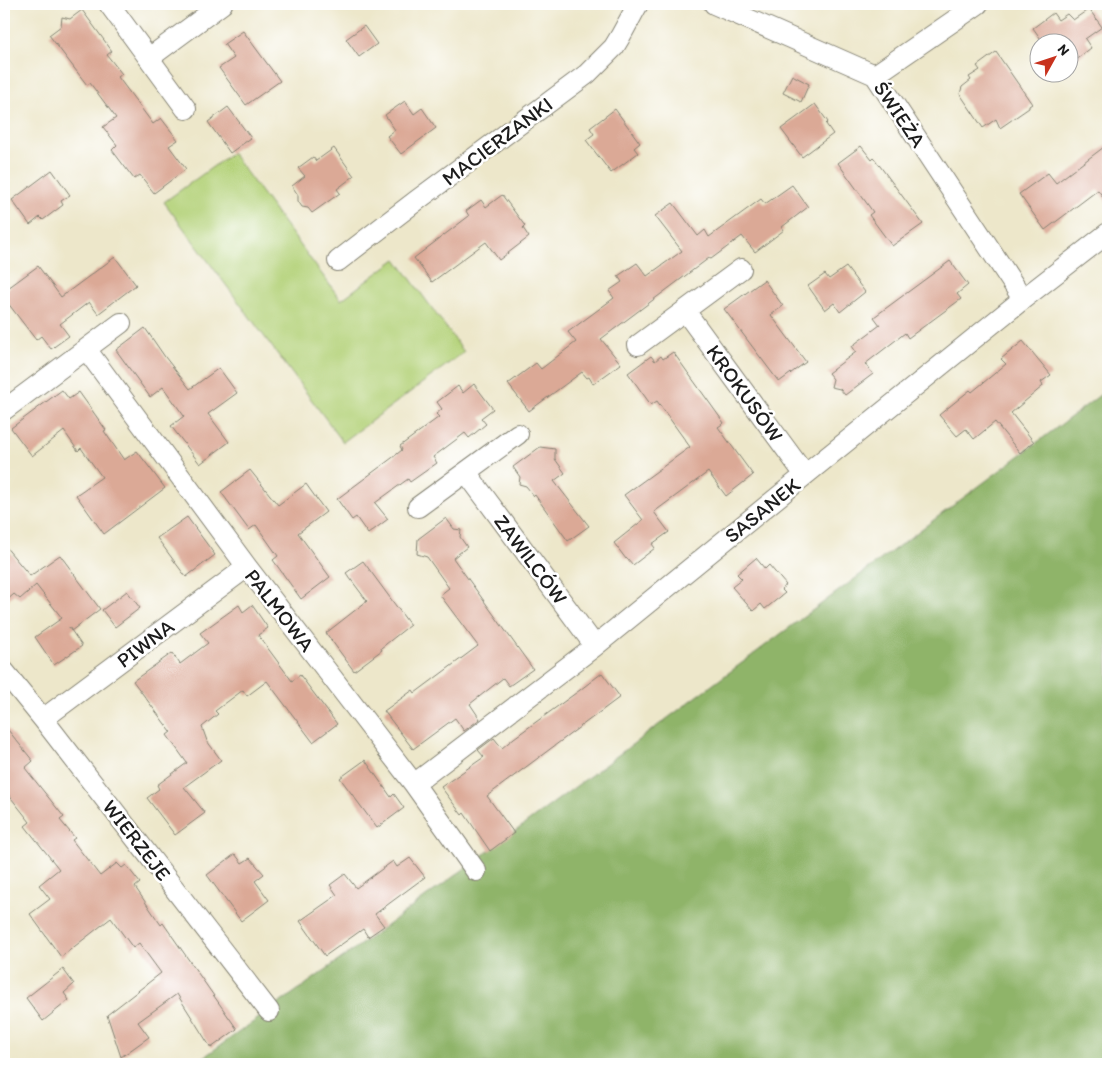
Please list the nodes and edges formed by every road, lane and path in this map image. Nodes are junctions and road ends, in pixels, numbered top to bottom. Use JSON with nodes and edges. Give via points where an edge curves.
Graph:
{"nodes":[{"id":1,"x":109,"y":4,"type":"edge"},
{"id":2,"x":222,"y":4,"type":"edge"},
{"id":3,"x":638,"y":4,"type":"edge"},
{"id":4,"x":714,"y":4,"type":"edge"},
{"id":5,"x":978,"y":4,"type":"edge"},
{"id":6,"x":149,"y":58,"type":"junction"},
{"id":7,"x":875,"y":75,"type":"junction"},
{"id":8,"x":186,"y":109,"type":"dead end"},
{"id":9,"x":1108,"y":233,"type":"edge"},
{"id":10,"x":338,"y":261,"type":"dead end"},
{"id":11,"x":742,"y":269,"type":"dead end"},
{"id":12,"x":1023,"y":299,"type":"junction"},
{"id":13,"x":685,"y":311,"type":"junction"},
{"id":14,"x":121,"y":323,"type":"dead end"},
{"id":15,"x":638,"y":345,"type":"dead end"},
{"id":16,"x":86,"y":349,"type":"junction"},
{"id":17,"x":4,"y":410,"type":"edge"},
{"id":18,"x":518,"y":434,"type":"dead end"},
{"id":19,"x":466,"y":472,"type":"junction"},
{"id":20,"x":805,"y":475,"type":"junction"},
{"id":21,"x":418,"y":507,"type":"dead end"},
{"id":22,"x":247,"y":567,"type":"junction"},
{"id":23,"x":596,"y":646,"type":"junction"},
{"id":24,"x":4,"y":671,"type":"edge"},
{"id":25,"x":44,"y":719,"type":"junction"},
{"id":26,"x":414,"y":784,"type":"junction"},
{"id":27,"x":476,"y":871,"type":"dead end"},
{"id":28,"x":269,"y":1011,"type":"dead end"}],
"edges":[{"from":1,"to":6,"type":"street"},
{"from":2,"to":6,"type":"street"},
{"from":3,"to":10,"type":"street","name":"MACIERZANKI","via":[[614,47],[587,74]]},
{"from":4,"to":7,"type":"street","name":"ŚWIEŻA"},
{"from":5,"to":7,"type":"street"},
{"from":6,"to":8,"type":"street"},
{"from":7,"to":12,"type":"street","name":"ŚWIEŻA"},
{"from":9,"to":12,"type":"street","name":"SASANEK"},
{"from":11,"to":13,"type":"street"},
{"from":12,"to":20,"type":"street","name":"SASANEK"},
{"from":13,"to":15,"type":"street"},
{"from":13,"to":20,"type":"street","name":"KROKUSÓW"},
{"from":14,"to":16,"type":"street"},
{"from":16,"to":17,"type":"street"},
{"from":16,"to":22,"type":"street","name":"PALMOWA"},
{"from":18,"to":19,"type":"street"},
{"from":19,"to":21,"type":"street"},
{"from":19,"to":23,"type":"street","name":"ZAWILCÓW"},
{"from":20,"to":23,"type":"street","name":"SASANEK"},
{"from":22,"to":25,"type":"street","name":"PIWNA"},
{"from":22,"to":26,"type":"street","name":"PALMOWA"},
{"from":23,"to":26,"type":"street","name":"SASANEK"},
{"from":24,"to":25,"type":"street","name":"WIERZEJE"},
{"from":25,"to":28,"type":"street","name":"WIERZEJE"},
{"from":26,"to":27,"type":"street","name":"PALMOWA"}]}
